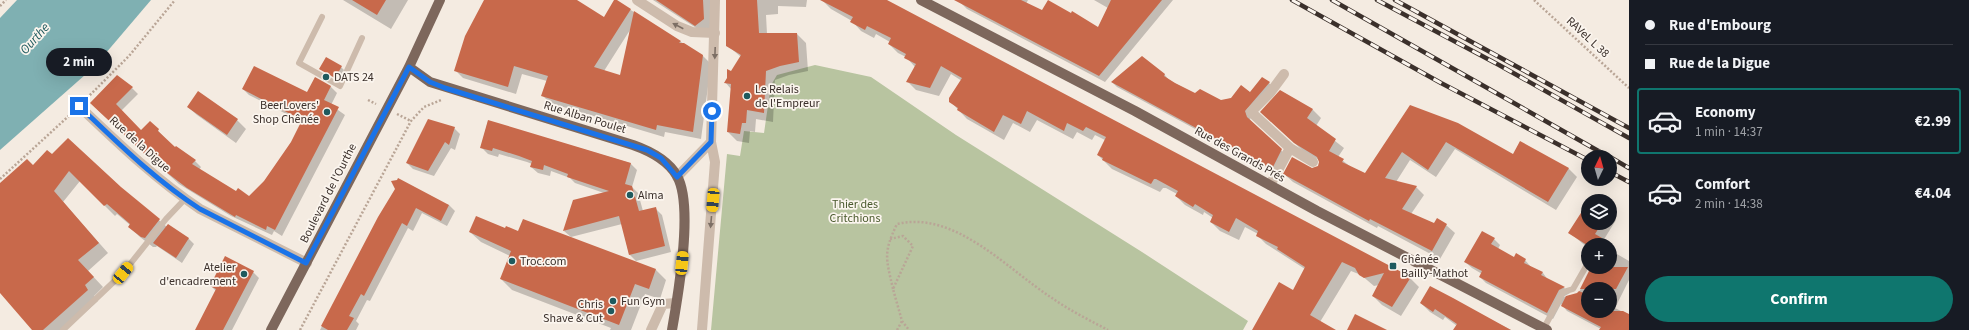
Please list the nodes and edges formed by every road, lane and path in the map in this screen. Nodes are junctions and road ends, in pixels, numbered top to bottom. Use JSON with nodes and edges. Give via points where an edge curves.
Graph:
{"nodes":[{"id":1,"x":6,"y":0,"type":"edge"},
{"id":2,"x":175,"y":0,"type":"edge"},
{"id":3,"x":440,"y":0,"type":"edge"},
{"id":4,"x":637,"y":0,"type":"edge"},
{"id":5,"x":715,"y":0,"type":"edge"},
{"id":6,"x":921,"y":0,"type":"edge"},
{"id":7,"x":1534,"y":0,"type":"edge"},
{"id":8,"x":0,"y":6,"type":"edge"},
{"id":9,"x":322,"y":17,"type":"dead end"},
{"id":10,"x":715,"y":33,"type":"junction"},
{"id":11,"x":362,"y":38,"type":"dead end"},
{"id":12,"x":409,"y":67,"type":"junction"},
{"id":13,"x":1284,"y":74,"type":"dead end"},
{"id":14,"x":1629,"y":88,"type":"edge"},
{"id":15,"x":441,"y":100,"type":"dead end"},
{"id":16,"x":79,"y":106,"type":"junction"},
{"id":17,"x":711,"y":142,"type":"junction"},
{"id":18,"x":1290,"y":148,"type":"junction"},
{"id":19,"x":1313,"y":162,"type":"dead end"},
{"id":20,"x":677,"y":177,"type":"junction"},
{"id":21,"x":0,"y":179,"type":"edge"},
{"id":22,"x":1270,"y":185,"type":"junction"},
{"id":23,"x":185,"y":199,"type":"junction"},
{"id":24,"x":890,"y":239,"type":"junction"},
{"id":25,"x":306,"y":263,"type":"junction"},
{"id":26,"x":1582,"y":274,"type":"edge"},
{"id":27,"x":893,"y":289,"type":"junction"},
{"id":28,"x":676,"y":303,"type":"junction"},
{"id":29,"x":902,"y":321,"type":"junction"},
{"id":30,"x":1545,"y":329,"type":"edge"},
{"id":31,"x":63,"y":330,"type":"edge"},
{"id":32,"x":272,"y":330,"type":"edge"},
{"id":33,"x":300,"y":330,"type":"edge"},
{"id":34,"x":652,"y":330,"type":"edge"},
{"id":35,"x":672,"y":330,"type":"edge"},
{"id":36,"x":702,"y":330,"type":"edge"},
{"id":37,"x":897,"y":330,"type":"edge"},
{"id":38,"x":909,"y":330,"type":"edge"},
{"id":39,"x":1108,"y":330,"type":"edge"}],
"edges":[{"from":1,"to":8,"type":"path"},
{"from":2,"to":16,"type":"path","via":[[129,56]]},
{"from":3,"to":12,"type":"main road","name":"Boulevard de l'Ourthe"},
{"from":10,"to":4,"type":"street","one_way":true,"via":[[692,32],[677,26]]},
{"from":5,"to":10,"type":"street"},
{"from":6,"to":22,"type":"main road","name":"Rue des Grands Prés","via":[[1135,111]]},
{"from":7,"to":14,"type":"path","name":"RAVeL L 38"},
{"from":9,"to":11,"type":"lane","via":[[299,63],[340,86]]},
{"from":10,"to":17,"type":"street","one_way":true},
{"from":12,"to":20,"type":"main road","name":"Rue Alban Poulet","via":[[430,82],[445,88],[647,150],[661,158]]},
{"from":12,"to":25,"type":"main road","name":"Boulevard de l'Ourthe"},
{"from":13,"to":18,"type":"street","via":[[1251,112]]},
{"from":15,"to":33,"type":"path","via":[[424,107],[411,121]]},
{"from":16,"to":21,"type":"path"},
{"from":16,"to":23,"type":"street","name":"Rue de la Digue","via":[[147,170]]},
{"from":17,"to":20,"type":"street"},
{"from":17,"to":36,"type":"street","one_way":true,"via":[[715,162]]},
{"from":18,"to":19,"type":"street"},
{"from":18,"to":22,"type":"street"},
{"from":20,"to":28,"type":"main road","name":"Rue Alban Poulet","via":[[682,196],[683,251]]},
{"from":22,"to":30,"type":"main road","name":"Rue des Grands Prés"},
{"from":23,"to":25,"type":"street","name":"Rue de la Digue","via":[[207,213]]},
{"from":23,"to":31,"type":"lane","via":[[123,273]]},
{"from":24,"to":27,"type":"path","via":[[886,256]]},
{"from":24,"to":27,"type":"path","via":[[903,236],[913,246]]},
{"from":24,"to":39,"type":"path","via":[[897,224],[909,221],[933,224],[969,237],[1052,299]]},
{"from":25,"to":32,"type":"main road","name":"Boulevard de l'Ourthe"},
{"from":26,"to":30,"type":"lane","via":[[1573,289],[1563,292]]},
{"from":27,"to":29,"type":"path"},
{"from":28,"to":34,"type":"street","via":[[663,304]]},
{"from":28,"to":35,"type":"main road","name":"Rue Alban Poulet"},
{"from":29,"to":37,"type":"path"},
{"from":29,"to":38,"type":"path"}]}
